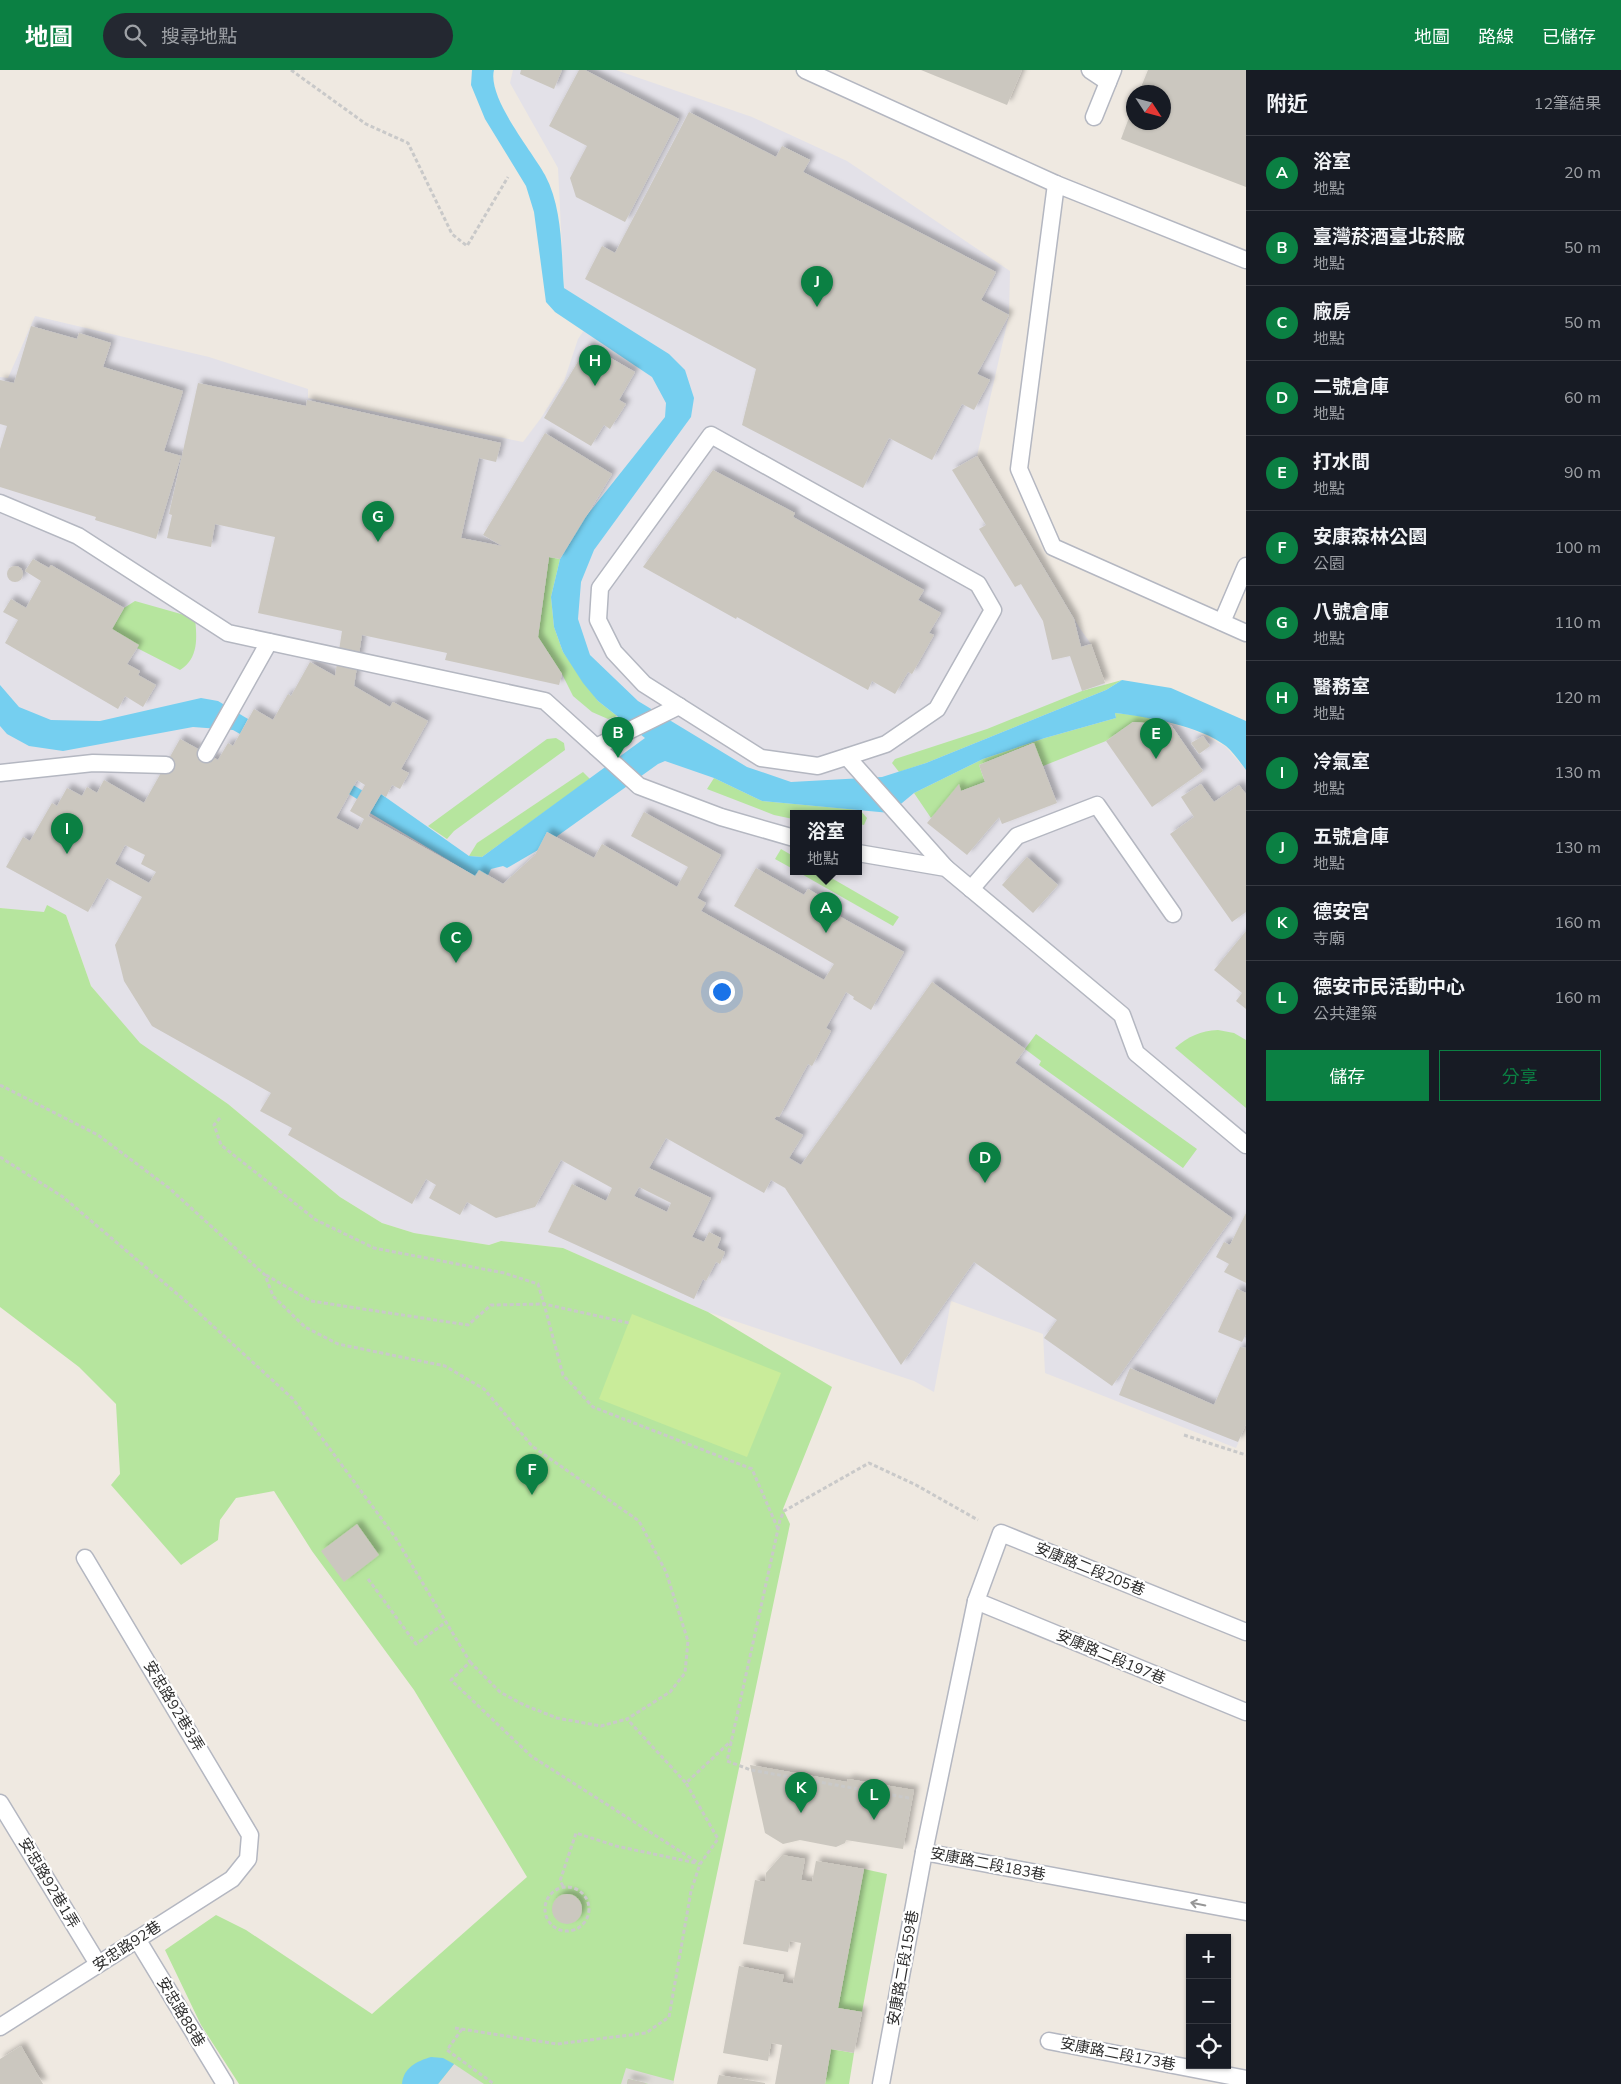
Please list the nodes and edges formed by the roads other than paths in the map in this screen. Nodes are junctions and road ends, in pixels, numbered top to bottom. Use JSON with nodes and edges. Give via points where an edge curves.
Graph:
{"nodes":[{"id":1,"x":805,"y":70,"type":"edge"},
{"id":2,"x":1090,"y":70,"type":"edge"},
{"id":3,"x":1110,"y":76,"type":"edge"},
{"id":4,"x":1094,"y":117,"type":"dead end"},
{"id":5,"x":1056,"y":184,"type":"junction"},
{"id":6,"x":1246,"y":260,"type":"edge"},
{"id":7,"x":0,"y":503,"type":"edge"},
{"id":8,"x":1246,"y":566,"type":"edge"},
{"id":9,"x":1222,"y":622,"type":"junction"},
{"id":10,"x":1246,"y":633,"type":"edge"},
{"id":11,"x":269,"y":642,"type":"junction"},
{"id":12,"x":674,"y":709,"type":"junction"},
{"id":13,"x":602,"y":753,"type":"junction"},
{"id":14,"x":206,"y":754,"type":"dead end"},
{"id":15,"x":847,"y":757,"type":"junction"},
{"id":16,"x":166,"y":764,"type":"dead end"},
{"id":17,"x":0,"y":774,"type":"edge"},
{"id":18,"x":790,"y":837,"type":"edge"},
{"id":19,"x":862,"y":854,"type":"edge"},
{"id":20,"x":946,"y":868,"type":"junction"},
{"id":21,"x":971,"y":889,"type":"junction"},
{"id":22,"x":1173,"y":914,"type":"dead end"},
{"id":23,"x":1246,"y":1145,"type":"edge"},
{"id":24,"x":86,"y":1558,"type":"dead end"},
{"id":25,"x":976,"y":1601,"type":"junction"},
{"id":26,"x":1246,"y":1632,"type":"edge"},
{"id":27,"x":1246,"y":1712,"type":"edge"},
{"id":28,"x":0,"y":1803,"type":"edge"},
{"id":29,"x":924,"y":1852,"type":"junction"},
{"id":30,"x":248,"y":1859,"type":"joint"},
{"id":31,"x":1246,"y":1912,"type":"edge"},
{"id":32,"x":137,"y":1939,"type":"junction"},
{"id":33,"x":98,"y":1964,"type":"junction"},
{"id":34,"x":0,"y":2027,"type":"edge"},
{"id":35,"x":1049,"y":2041,"type":"dead end"},
{"id":36,"x":1246,"y":2079,"type":"edge"},
{"id":37,"x":225,"y":2084,"type":"edge"},
{"id":38,"x":881,"y":2084,"type":"edge"}],
"edges":[{"from":1,"to":5,"type":"lane"},
{"from":2,"to":3,"type":"lane"},
{"from":3,"to":4,"type":"lane"},
{"from":5,"to":6,"type":"lane"},
{"from":5,"to":9,"type":"lane","via":[[1019,469],[1053,547]]},
{"from":7,"to":11,"type":"lane","via":[[78,536],[228,633]]},
{"from":8,"to":9,"type":"lane"},
{"from":9,"to":10,"type":"lane"},
{"from":11,"to":13,"type":"lane","via":[[545,701]]},
{"from":11,"to":14,"type":"lane"},
{"from":12,"to":13,"type":"lane","via":[[625,733]]},
{"from":12,"to":15,"type":"lane","via":[[761,758],[818,766]]},
{"from":12,"to":15,"type":"lane","via":[[644,684],[614,652],[598,620],[600,588],[711,435],[978,584],[993,610],[937,709],[886,744]]},
{"from":13,"to":18,"type":"lane","via":[[639,786],[720,817]]},
{"from":15,"to":20,"type":"lane"},
{"from":16,"to":17,"type":"lane","via":[[93,763]]},
{"from":19,"to":20,"type":"lane"},
{"from":20,"to":21,"type":"lane"},
{"from":21,"to":22,"type":"lane","via":[[1018,836],[1097,805]]},
{"from":21,"to":23,"type":"lane","via":[[1122,1015],[1136,1054]]},
{"from":24,"to":30,"type":"lane","name":"安忠路92巷3弄","via":[[250,1835]]},
{"from":25,"to":26,"type":"lane","name":"安康路二段205巷","via":[[1002,1533]]},
{"from":25,"to":27,"type":"lane","name":"安康路二段197巷"},
{"from":25,"to":29,"type":"lane","name":"安康路二段183巷"},
{"from":28,"to":33,"type":"lane","name":"安忠路92巷1弄"},
{"from":31,"to":29,"type":"lane","name":"安康路二段183巷","one_way":true},
{"from":29,"to":38,"type":"lane","name":"安康路二段159巷"},
{"from":30,"to":32,"type":"lane","name":"安忠路92巷","via":[[232,1879]]},
{"from":32,"to":33,"type":"lane","name":"安忠路92巷"},
{"from":32,"to":37,"type":"lane","name":"安忠路88巷"},
{"from":33,"to":34,"type":"lane","name":"安忠路92巷"},
{"from":35,"to":36,"type":"lane","name":"安康路二段173巷"}]}
